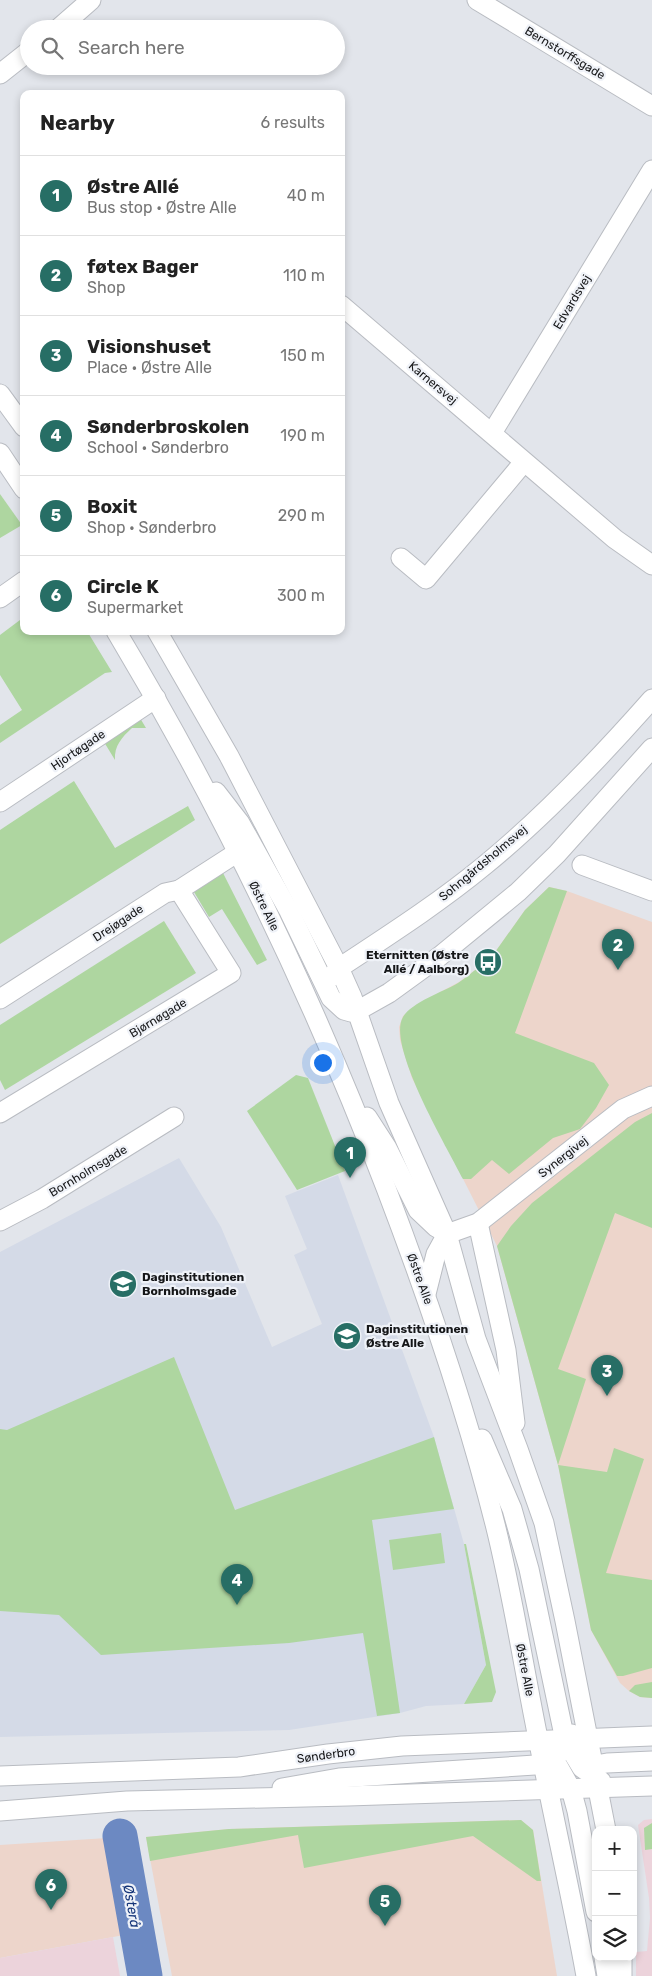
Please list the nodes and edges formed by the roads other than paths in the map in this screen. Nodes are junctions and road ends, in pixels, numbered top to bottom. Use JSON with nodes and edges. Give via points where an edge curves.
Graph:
{"nodes":[{"id":1,"x":91,"y":0,"type":"edge"},
{"id":2,"x":477,"y":0,"type":"edge"},
{"id":3,"x":68,"y":20,"type":"edge"},
{"id":4,"x":20,"y":58,"type":"edge"},
{"id":5,"x":0,"y":74,"type":"edge"},
{"id":6,"x":652,"y":106,"type":"edge"},
{"id":7,"x":652,"y":170,"type":"edge"},
{"id":8,"x":345,"y":308,"type":"edge"},
{"id":9,"x":0,"y":394,"type":"edge"},
{"id":10,"x":20,"y":422,"type":"edge"},
{"id":11,"x":492,"y":433,"type":"junction"},
{"id":12,"x":0,"y":453,"type":"edge"},
{"id":13,"x":524,"y":462,"type":"junction"},
{"id":14,"x":20,"y":482,"type":"edge"},
{"id":15,"x":401,"y":558,"type":"dead end"},
{"id":16,"x":652,"y":565,"type":"edge"},
{"id":17,"x":20,"y":584,"type":"edge"},
{"id":18,"x":0,"y":598,"type":"edge"},
{"id":19,"x":118,"y":635,"type":"edge"},
{"id":20,"x":159,"y":635,"type":"edge"},
{"id":21,"x":156,"y":698,"type":"junction"},
{"id":22,"x":652,"y":699,"type":"edge"},
{"id":23,"x":652,"y":748,"type":"edge"},
{"id":24,"x":184,"y":752,"type":"junction"},
{"id":25,"x":0,"y":802,"type":"edge"},
{"id":26,"x":238,"y":852,"type":"junction"},
{"id":27,"x":582,"y":865,"type":"dead end"},
{"id":28,"x":179,"y":890,"type":"junction"},
{"id":29,"x":652,"y":891,"type":"edge"},
{"id":30,"x":340,"y":968,"type":"junction"},
{"id":31,"x":324,"y":987,"type":"junction"},
{"id":32,"x":0,"y":999,"type":"edge"},
{"id":33,"x":357,"y":1011,"type":"junction"},
{"id":34,"x":317,"y":1020,"type":"junction"},
{"id":35,"x":342,"y":1075,"type":"junction"},
{"id":36,"x":652,"y":1096,"type":"edge"},
{"id":37,"x":0,"y":1113,"type":"edge"},
{"id":38,"x":174,"y":1118,"type":"dead end"},
{"id":39,"x":0,"y":1221,"type":"edge"},
{"id":40,"x":478,"y":1223,"type":"junction"},
{"id":41,"x":447,"y":1234,"type":"junction"},
{"id":42,"x":426,"y":1294,"type":"junction"},
{"id":43,"x":449,"y":1363,"type":"junction"},
{"id":44,"x":518,"y":1449,"type":"junction"},
{"id":45,"x":580,"y":1698,"type":"junction"},
{"id":46,"x":652,"y":1736,"type":"edge"},
{"id":47,"x":589,"y":1739,"type":"junction"},
{"id":48,"x":568,"y":1742,"type":"junction"},
{"id":49,"x":543,"y":1754,"type":"junction"},
{"id":50,"x":652,"y":1761,"type":"edge"},
{"id":51,"x":593,"y":1775,"type":"junction"},
{"id":52,"x":0,"y":1776,"type":"edge"},
{"id":53,"x":561,"y":1786,"type":"junction"},
{"id":54,"x":652,"y":1786,"type":"edge"},
{"id":55,"x":225,"y":1799,"type":"junction"},
{"id":56,"x":0,"y":1811,"type":"edge"},
{"id":57,"x":605,"y":1826,"type":"edge"},
{"id":58,"x":592,"y":1891,"type":"edge"},
{"id":59,"x":605,"y":1961,"type":"edge"},
{"id":60,"x":622,"y":1961,"type":"edge"},
{"id":61,"x":586,"y":1976,"type":"edge"},
{"id":62,"x":607,"y":1976,"type":"edge"},
{"id":63,"x":622,"y":1976,"type":"edge"}],
"edges":[{"from":1,"to":3,"type":"street"},
{"from":2,"to":6,"type":"street","name":"Bernstorffsgade"},
{"from":4,"to":5,"type":"street"},
{"from":7,"to":11,"type":"street","name":"Edvardsvej"},
{"from":8,"to":11,"type":"street","name":"Karnersvej"},
{"from":9,"to":10,"type":"street"},
{"from":11,"to":13,"type":"street","name":"Karnersvej"},
{"from":12,"to":14,"type":"street"},
{"from":13,"to":15,"type":"street","via":[[426,579]]},
{"from":13,"to":16,"type":"street","name":"Karnersvej","via":[[615,539]]},
{"from":17,"to":18,"type":"street"},
{"from":19,"to":21,"type":"street","name":"Østre Alle"},
{"from":20,"to":30,"type":"street","via":[[229,756]]},
{"from":21,"to":24,"type":"street","name":"Østre Alle"},
{"from":21,"to":25,"type":"street","name":"Hjortøgade"},
{"from":22,"to":30,"type":"street","name":"Sohngårdsholmsvej","via":[[596,763],[487,864]]},
{"from":23,"to":33,"type":"street","via":[[557,854],[518,892],[440,956],[389,993]]},
{"from":24,"to":26,"type":"street","name":"Østre Alle"},
{"from":24,"to":31,"type":"street","via":[[240,823],[289,911]]},
{"from":26,"to":28,"type":"street","name":"Drejøgade"},
{"from":26,"to":34,"type":"street","name":"Østre Alle"},
{"from":27,"to":29,"type":"street"},
{"from":28,"to":32,"type":"street","name":"Drejøgade","via":[[165,893]]},
{"from":28,"to":37,"type":"street","name":"Bjørnøgade","via":[[231,974]]},
{"from":30,"to":31,"type":"street","name":"Sohngårdsholmsvej"},
{"from":30,"to":33,"type":"street"},
{"from":31,"to":33,"type":"street","via":[[338,1006]]},
{"from":31,"to":34,"type":"street","name":"Sohngårdsholmsvej"},
{"from":33,"to":41,"type":"street","via":[[389,1103]]},
{"from":34,"to":35,"type":"street","name":"Østre Alle"},
{"from":35,"to":41,"type":"street","via":[[387,1148],[418,1210]]},
{"from":35,"to":42,"type":"street","name":"Østre Alle"},
{"from":36,"to":40,"type":"street","name":"Synergivej","via":[[623,1109]]},
{"from":38,"to":39,"type":"street","name":"Bornholmsgade"},
{"from":40,"to":41,"type":"street","name":"Synergivej"},
{"from":40,"to":44,"type":"street","via":[[506,1350]]},
{"from":41,"to":42,"type":"street","via":[[436,1254]]},
{"from":41,"to":44,"type":"street","via":[[476,1339]]},
{"from":42,"to":43,"type":"street","name":"Østre Alle"},
{"from":43,"to":48,"type":"street","via":[[512,1509],[530,1569]]},
{"from":43,"to":49,"type":"street","name":"Østre Alle","via":[[495,1522]]},
{"from":44,"to":45,"type":"street","via":[[544,1523]]},
{"from":45,"to":47,"type":"street"},
{"from":45,"to":48,"type":"street","via":[[579,1713]]},
{"from":46,"to":47,"type":"street"},
{"from":47,"to":48,"type":"street"},
{"from":47,"to":51,"type":"street"},
{"from":48,"to":49,"type":"street"},
{"from":48,"to":51,"type":"street"},
{"from":49,"to":52,"type":"street","name":"Sønderbro","via":[[515,1742],[402,1746],[239,1767]]},
{"from":49,"to":53,"type":"street","name":"Østre Alle"},
{"from":49,"to":55,"type":"street","via":[[339,1778]]},
{"from":50,"to":51,"type":"street"},
{"from":51,"to":53,"type":"street"},
{"from":51,"to":53,"type":"street"},
{"from":51,"to":54,"type":"street","via":[[622,1787]]},
{"from":51,"to":57,"type":"street"},
{"from":53,"to":55,"type":"street"},
{"from":53,"to":58,"type":"street","via":[[577,1811]]},
{"from":53,"to":61,"type":"street","name":"Østre Alle","via":[[553,1816]]},
{"from":55,"to":56,"type":"street","via":[[127,1800]]},
{"from":59,"to":62,"type":"street"},
{"from":60,"to":63,"type":"street"}]}
